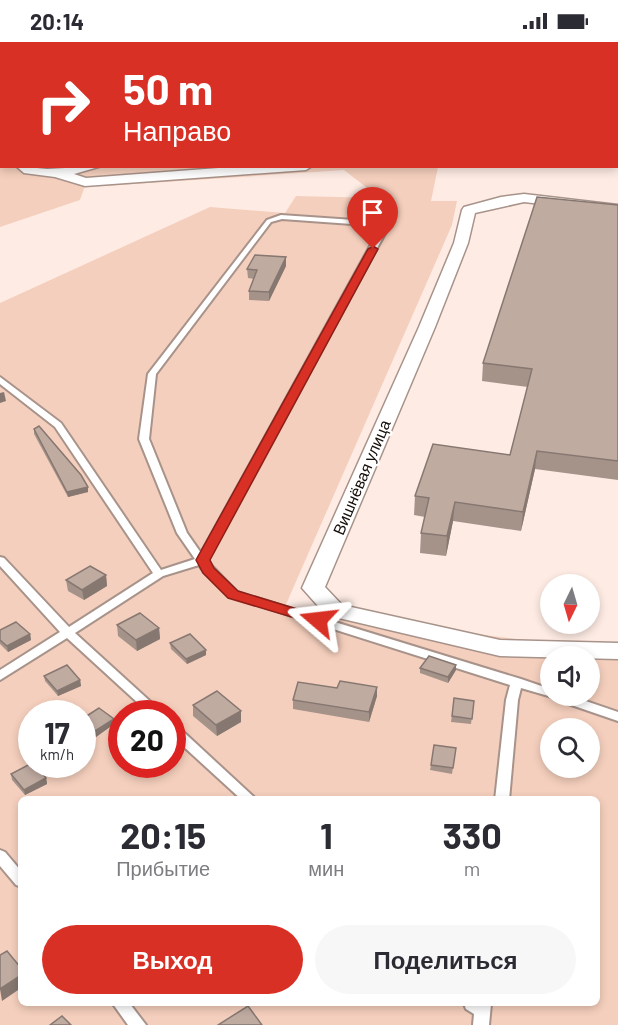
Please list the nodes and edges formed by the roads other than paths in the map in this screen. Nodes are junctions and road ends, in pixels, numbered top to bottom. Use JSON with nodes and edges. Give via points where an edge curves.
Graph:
{"nodes":[{"id":1,"x":24,"y":168,"type":"edge"},
{"id":2,"x":87,"y":168,"type":"edge"},
{"id":3,"x":278,"y":168,"type":"edge"},
{"id":4,"x":59,"y":174,"type":"junction"},
{"id":5,"x":618,"y":209,"type":"edge"},
{"id":6,"x":0,"y":380,"type":"edge"},
{"id":7,"x":203,"y":560,"type":"junction"},
{"id":8,"x":0,"y":561,"type":"edge"},
{"id":9,"x":159,"y":574,"type":"junction"},
{"id":10,"x":67,"y":632,"type":"junction"},
{"id":11,"x":618,"y":651,"type":"edge"},
{"id":12,"x":0,"y":676,"type":"edge"},
{"id":13,"x":517,"y":682,"type":"junction"},
{"id":14,"x":540,"y":690,"type":"edge"},
{"id":15,"x":142,"y":700,"type":"edge"},
{"id":16,"x":587,"y":706,"type":"edge"},
{"id":17,"x":618,"y":717,"type":"edge"},
{"id":18,"x":186,"y":741,"type":"edge"},
{"id":19,"x":247,"y":796,"type":"edge"},
{"id":20,"x":502,"y":796,"type":"edge"},
{"id":21,"x":0,"y":856,"type":"edge"},
{"id":22,"x":18,"y":877,"type":"edge"},
{"id":23,"x":123,"y":1006,"type":"edge"},
{"id":24,"x":138,"y":1025,"type":"edge"}],
"edges":[{"from":1,"to":4,"type":"street"},
{"from":2,"to":4,"type":"street"},
{"from":3,"to":4,"type":"street","via":[[85,182]]},
{"from":5,"to":11,"type":"street","name":"Вишнёвая улица","via":[[524,198],[469,210],[461,243],[427,327],[313,588],[334,610],[500,648]]},
{"from":6,"to":9,"type":"lane","via":[[58,425]]},
{"from":7,"to":7,"type":"lane","via":[[182,534],[144,439],[152,374],[269,221],[281,218],[383,224]]},
{"from":7,"to":9,"type":"lane"},
{"from":7,"to":13,"type":"lane","via":[[233,594]]},
{"from":8,"to":10,"type":"lane"},
{"from":9,"to":10,"type":"lane"},
{"from":10,"to":12,"type":"lane"},
{"from":10,"to":15,"type":"lane"},
{"from":13,"to":14,"type":"lane"},
{"from":13,"to":20,"type":"lane"},
{"from":16,"to":17,"type":"lane"},
{"from":18,"to":19,"type":"lane"},
{"from":21,"to":22,"type":"lane"},
{"from":23,"to":24,"type":"lane"}]}
